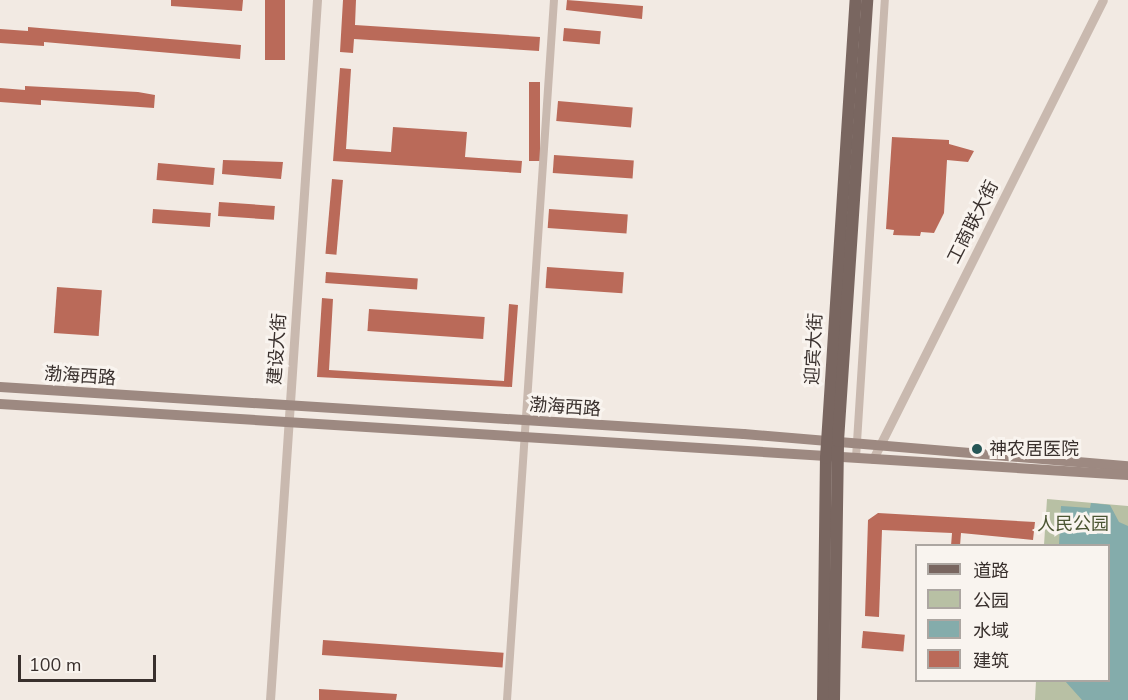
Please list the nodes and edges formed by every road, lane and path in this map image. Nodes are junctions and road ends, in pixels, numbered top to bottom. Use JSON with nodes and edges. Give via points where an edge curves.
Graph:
{"nodes":[{"id":1,"x":317,"y":0,"type":"edge"},
{"id":2,"x":554,"y":0,"type":"edge"},
{"id":3,"x":856,"y":0,"type":"edge"},
{"id":4,"x":867,"y":0,"type":"edge"},
{"id":5,"x":885,"y":0,"type":"edge"},
{"id":6,"x":1102,"y":0,"type":"edge"},
{"id":7,"x":0,"y":387,"type":"edge"},
{"id":8,"x":0,"y":404,"type":"edge"},
{"id":9,"x":290,"y":405,"type":"junction"},
{"id":10,"x":523,"y":420,"type":"junction"},
{"id":11,"x":290,"y":421,"type":"junction"},
{"id":12,"x":522,"y":437,"type":"junction"},
{"id":13,"x":833,"y":441,"type":"junction"},
{"id":14,"x":857,"y":444,"type":"junction"},
{"id":15,"x":879,"y":447,"type":"junction"},
{"id":16,"x":832,"y":458,"type":"junction"},
{"id":17,"x":856,"y":458,"type":"junction"},
{"id":18,"x":873,"y":459,"type":"junction"},
{"id":19,"x":1128,"y":466,"type":"edge"},
{"id":20,"x":1128,"y":475,"type":"edge"},
{"id":21,"x":270,"y":700,"type":"edge"},
{"id":22,"x":507,"y":700,"type":"edge"},
{"id":23,"x":823,"y":700,"type":"edge"},
{"id":24,"x":834,"y":700,"type":"edge"}],
"edges":[{"from":1,"to":9,"type":"street","name":"建设大街"},
{"from":2,"to":10,"type":"street"},
{"from":3,"to":13,"type":"main road","name":"迎宾大街"},
{"from":4,"to":13,"type":"main road","name":"迎宾大街"},
{"from":5,"to":14,"type":"street"},
{"from":6,"to":15,"type":"street","name":"工商联大街"},
{"from":7,"to":9,"type":"main road","name":"渤海西路"},
{"from":8,"to":11,"type":"main road","name":"渤海西路"},
{"from":9,"to":10,"type":"main road","name":"渤海西路"},
{"from":9,"to":11,"type":"street","name":"建设大街"},
{"from":10,"to":12,"type":"street"},
{"from":10,"to":13,"type":"main road","name":"渤海西路"},
{"from":11,"to":12,"type":"main road","name":"渤海西路"},
{"from":11,"to":21,"type":"street","name":"建设大街"},
{"from":12,"to":16,"type":"main road","name":"渤海西路"},
{"from":12,"to":22,"type":"street"},
{"from":13,"to":14,"type":"main road","name":"渤海西路"},
{"from":13,"to":16,"type":"main road","name":"迎宾大街"},
{"from":14,"to":15,"type":"main road","name":"渤海西路"},
{"from":14,"to":17,"type":"street"},
{"from":15,"to":18,"type":"street","name":"工商联大街"},
{"from":15,"to":19,"type":"main road","name":"渤海西路"},
{"from":16,"to":17,"type":"main road","name":"渤海西路"},
{"from":16,"to":23,"type":"main road","name":"迎宾大街"},
{"from":16,"to":24,"type":"main road","name":"迎宾大街"},
{"from":17,"to":18,"type":"main road","name":"渤海西路"},
{"from":18,"to":20,"type":"main road","name":"渤海西路"}]}
